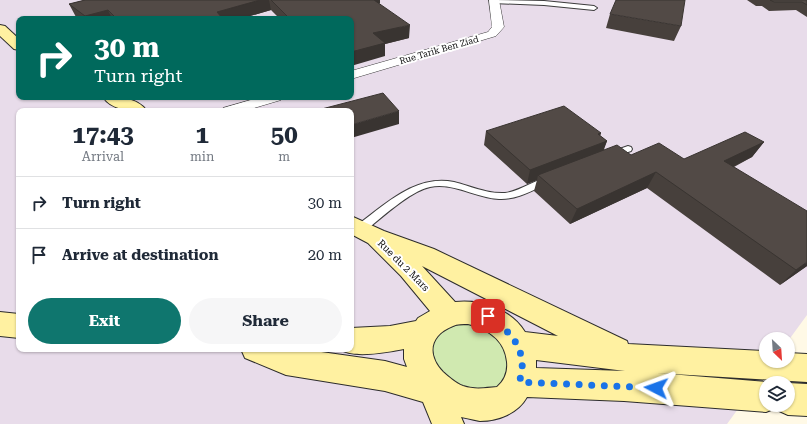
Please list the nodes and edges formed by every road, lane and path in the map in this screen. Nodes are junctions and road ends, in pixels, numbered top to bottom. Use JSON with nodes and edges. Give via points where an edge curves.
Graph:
{"nodes":[{"id":1,"x":494,"y":1,"type":"edge"},
{"id":2,"x":594,"y":8,"type":"dead end"},
{"id":3,"x":0,"y":29,"type":"edge"},
{"id":4,"x":16,"y":43,"type":"edge"},
{"id":5,"x":354,"y":74,"type":"edge"},
{"id":6,"x":120,"y":100,"type":"edge"},
{"id":7,"x":266,"y":100,"type":"edge"},
{"id":8,"x":133,"y":108,"type":"edge"},
{"id":9,"x":238,"y":108,"type":"edge"},
{"id":10,"x":628,"y":149,"type":"dead end"},
{"id":11,"x":599,"y":160,"type":"edge"},
{"id":12,"x":555,"y":178,"type":"edge"},
{"id":13,"x":362,"y":230,"type":"edge"},
{"id":14,"x":449,"y":314,"type":"junction"},
{"id":15,"x":0,"y":324,"type":"edge"},
{"id":16,"x":16,"y":326,"type":"edge"},
{"id":17,"x":425,"y":332,"type":"junction"},
{"id":18,"x":354,"y":341,"type":"edge"},
{"id":19,"x":517,"y":344,"type":"junction"},
{"id":20,"x":263,"y":352,"type":"edge"},
{"id":21,"x":632,"y":358,"type":"junction"},
{"id":22,"x":807,"y":368,"type":"edge"},
{"id":23,"x":520,"y":382,"type":"junction"},
{"id":24,"x":759,"y":396,"type":"edge"},
{"id":25,"x":795,"y":399,"type":"edge"},
{"id":26,"x":807,"y":400,"type":"edge"},
{"id":27,"x":438,"y":403,"type":"edge"}],
"edges":[{"from":1,"to":2,"type":"lane"},
{"from":1,"to":5,"type":"street","name":"Rue Tarik Ben Ziad","via":[[498,27],[492,34]]},
{"from":3,"to":4,"type":"main road"},
{"from":6,"to":8,"type":"main road"},
{"from":7,"to":9,"type":"street"},
{"from":10,"to":11,"type":"lane"},
{"from":12,"to":13,"type":"lane","via":[[511,195],[500,196],[440,182],[429,184],[418,188]]},
{"from":13,"to":14,"type":"main road","name":"Rue du 2 Mars","via":[[410,269]]},
{"from":13,"to":21,"type":"main road","via":[[425,256]]},
{"from":14,"to":17,"type":"main road","via":[[440,318]]},
{"from":14,"to":19,"type":"main road","via":[[468,312],[488,316],[505,328]]},
{"from":15,"to":16,"type":"main road"},
{"from":17,"to":18,"type":"main road","via":[[390,339]]},
{"from":17,"to":27,"type":"main road","via":[[419,345],[417,359],[421,375]]},
{"from":19,"to":21,"type":"main road"},
{"from":19,"to":23,"type":"main road","via":[[522,363]]},
{"from":20,"to":27,"type":"main road","via":[[286,361],[385,376]]},
{"from":21,"to":22,"type":"main road"},
{"from":23,"to":24,"type":"main road","via":[[624,386]]},
{"from":23,"to":27,"type":"main road","via":[[510,397],[494,407],[475,411]]},
{"from":25,"to":26,"type":"main road"}]}
